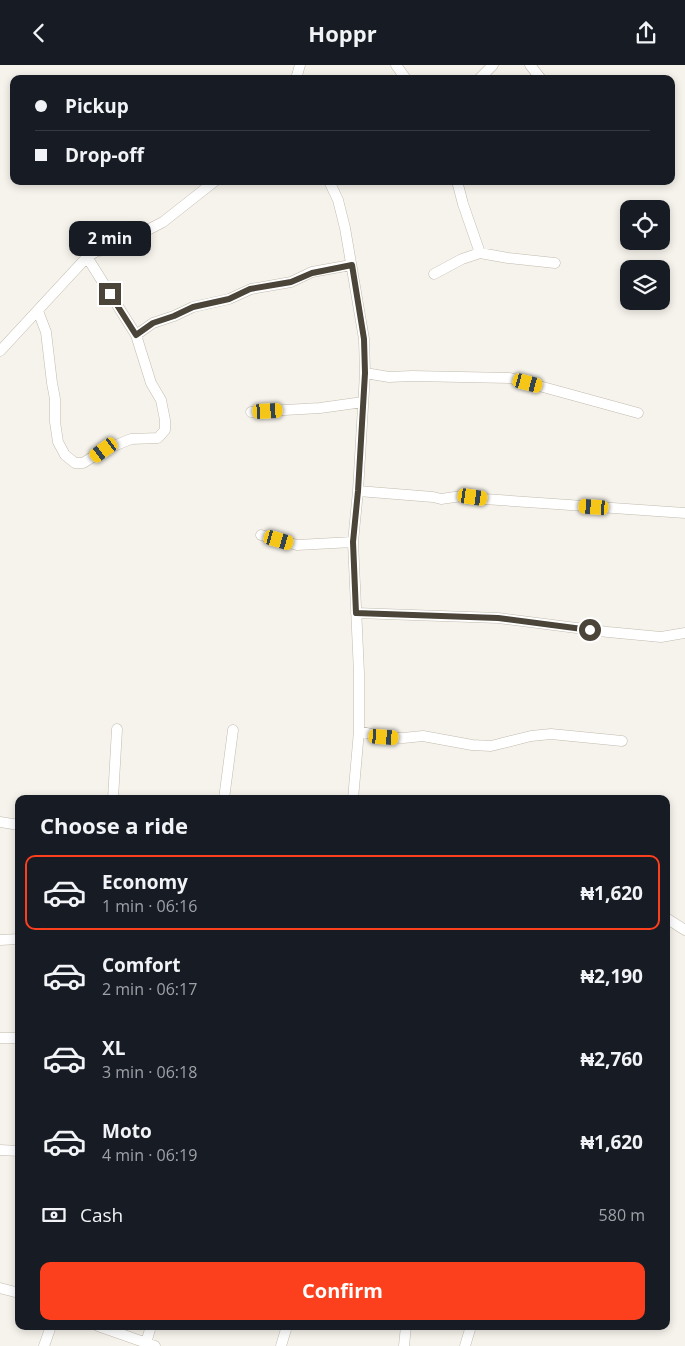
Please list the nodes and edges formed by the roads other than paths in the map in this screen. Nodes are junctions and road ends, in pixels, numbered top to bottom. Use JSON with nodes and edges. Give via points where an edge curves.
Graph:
{"nodes":[{"id":1,"x":493,"y":65,"type":"edge"},
{"id":2,"x":530,"y":65,"type":"edge"},
{"id":3,"x":483,"y":75,"type":"edge"},
{"id":4,"x":538,"y":75,"type":"edge"},
{"id":5,"x":210,"y":185,"type":"edge"},
{"id":6,"x":331,"y":185,"type":"edge"},
{"id":7,"x":458,"y":185,"type":"edge"},
{"id":8,"x":480,"y":253,"type":"junction"},
{"id":9,"x":87,"y":257,"type":"junction"},
{"id":10,"x":555,"y":263,"type":"dead end"},
{"id":11,"x":352,"y":265,"type":"junction"},
{"id":12,"x":434,"y":274,"type":"dead end"},
{"id":13,"x":38,"y":311,"type":"junction"},
{"id":14,"x":136,"y":335,"type":"junction"},
{"id":15,"x":0,"y":351,"type":"edge"},
{"id":16,"x":365,"y":373,"type":"junction"},
{"id":17,"x":363,"y":402,"type":"junction"},
{"id":18,"x":251,"y":412,"type":"dead end"},
{"id":19,"x":638,"y":413,"type":"dead end"},
{"id":20,"x":358,"y":491,"type":"junction"},
{"id":21,"x":685,"y":513,"type":"edge"},
{"id":22,"x":261,"y":535,"type":"dead end"},
{"id":23,"x":353,"y":542,"type":"junction"},
{"id":24,"x":356,"y":613,"type":"junction"},
{"id":25,"x":685,"y":633,"type":"edge"},
{"id":26,"x":117,"y":729,"type":"dead end"},
{"id":27,"x":233,"y":730,"type":"dead end"},
{"id":28,"x":359,"y":731,"type":"junction"},
{"id":29,"x":622,"y":741,"type":"dead end"},
{"id":30,"x":114,"y":795,"type":"edge"},
{"id":31,"x":225,"y":795,"type":"edge"},
{"id":32,"x":353,"y":795,"type":"edge"},
{"id":33,"x":0,"y":822,"type":"edge"},
{"id":34,"x":15,"y":824,"type":"edge"},
{"id":35,"x":670,"y":921,"type":"edge"},
{"id":36,"x":685,"y":931,"type":"edge"},
{"id":37,"x":15,"y":939,"type":"edge"},
{"id":38,"x":0,"y":941,"type":"edge"},
{"id":39,"x":0,"y":1038,"type":"edge"},
{"id":40,"x":15,"y":1038,"type":"edge"},
{"id":41,"x":0,"y":1150,"type":"edge"},
{"id":42,"x":15,"y":1151,"type":"edge"},
{"id":43,"x":0,"y":1288,"type":"edge"},
{"id":44,"x":15,"y":1292,"type":"edge"},
{"id":45,"x":50,"y":1330,"type":"edge"},
{"id":46,"x":109,"y":1330,"type":"edge"},
{"id":47,"x":151,"y":1330,"type":"edge"},
{"id":48,"x":286,"y":1330,"type":"edge"},
{"id":49,"x":406,"y":1330,"type":"edge"},
{"id":50,"x":470,"y":1330,"type":"edge"},
{"id":51,"x":151,"y":1345,"type":"edge"},
{"id":52,"x":44,"y":1346,"type":"edge"},
{"id":53,"x":281,"y":1346,"type":"edge"},
{"id":54,"x":404,"y":1346,"type":"edge"},
{"id":55,"x":466,"y":1346,"type":"edge"}],
"edges":[{"from":1,"to":3,"type":"street"},
{"from":2,"to":4,"type":"street"},
{"from":5,"to":9,"type":"street","via":[[163,221],[109,250],[97,251]]},
{"from":6,"to":11,"type":"street","via":[[338,200]]},
{"from":7,"to":8,"type":"street"},
{"from":8,"to":10,"type":"street"},
{"from":8,"to":12,"type":"street"},
{"from":9,"to":13,"type":"street"},
{"from":9,"to":14,"type":"street"},
{"from":11,"to":14,"type":"street","via":[[312,273],[291,282],[250,289],[229,299],[193,307],[153,323]]},
{"from":11,"to":16,"type":"street","via":[[364,339]]},
{"from":13,"to":14,"type":"street","via":[[46,332],[56,399],[58,442],[65,455],[75,463],[83,463],[131,439],[158,438],[165,430],[161,400],[150,383]]},
{"from":13,"to":15,"type":"street"},
{"from":16,"to":17,"type":"street"},
{"from":16,"to":19,"type":"street","via":[[389,377],[510,378]]},
{"from":17,"to":18,"type":"street"},
{"from":17,"to":20,"type":"street"},
{"from":20,"to":21,"type":"street"},
{"from":20,"to":23,"type":"street"},
{"from":22,"to":23,"type":"street","via":[[297,545]]},
{"from":23,"to":24,"type":"street"},
{"from":24,"to":25,"type":"street","via":[[498,618],[661,637]]},
{"from":24,"to":28,"type":"street"},
{"from":26,"to":30,"type":"street"},
{"from":27,"to":31,"type":"street"},
{"from":28,"to":29,"type":"street","via":[[384,737],[423,736],[491,746],[551,734]]},
{"from":28,"to":32,"type":"street"},
{"from":33,"to":34,"type":"street"},
{"from":35,"to":36,"type":"street"},
{"from":37,"to":38,"type":"street"},
{"from":39,"to":40,"type":"street"},
{"from":41,"to":42,"type":"street"},
{"from":43,"to":44,"type":"street"},
{"from":45,"to":52,"type":"street"},
{"from":46,"to":51,"type":"street"},
{"from":47,"to":51,"type":"street"},
{"from":48,"to":53,"type":"street"},
{"from":49,"to":54,"type":"street"},
{"from":50,"to":55,"type":"street"}]}
